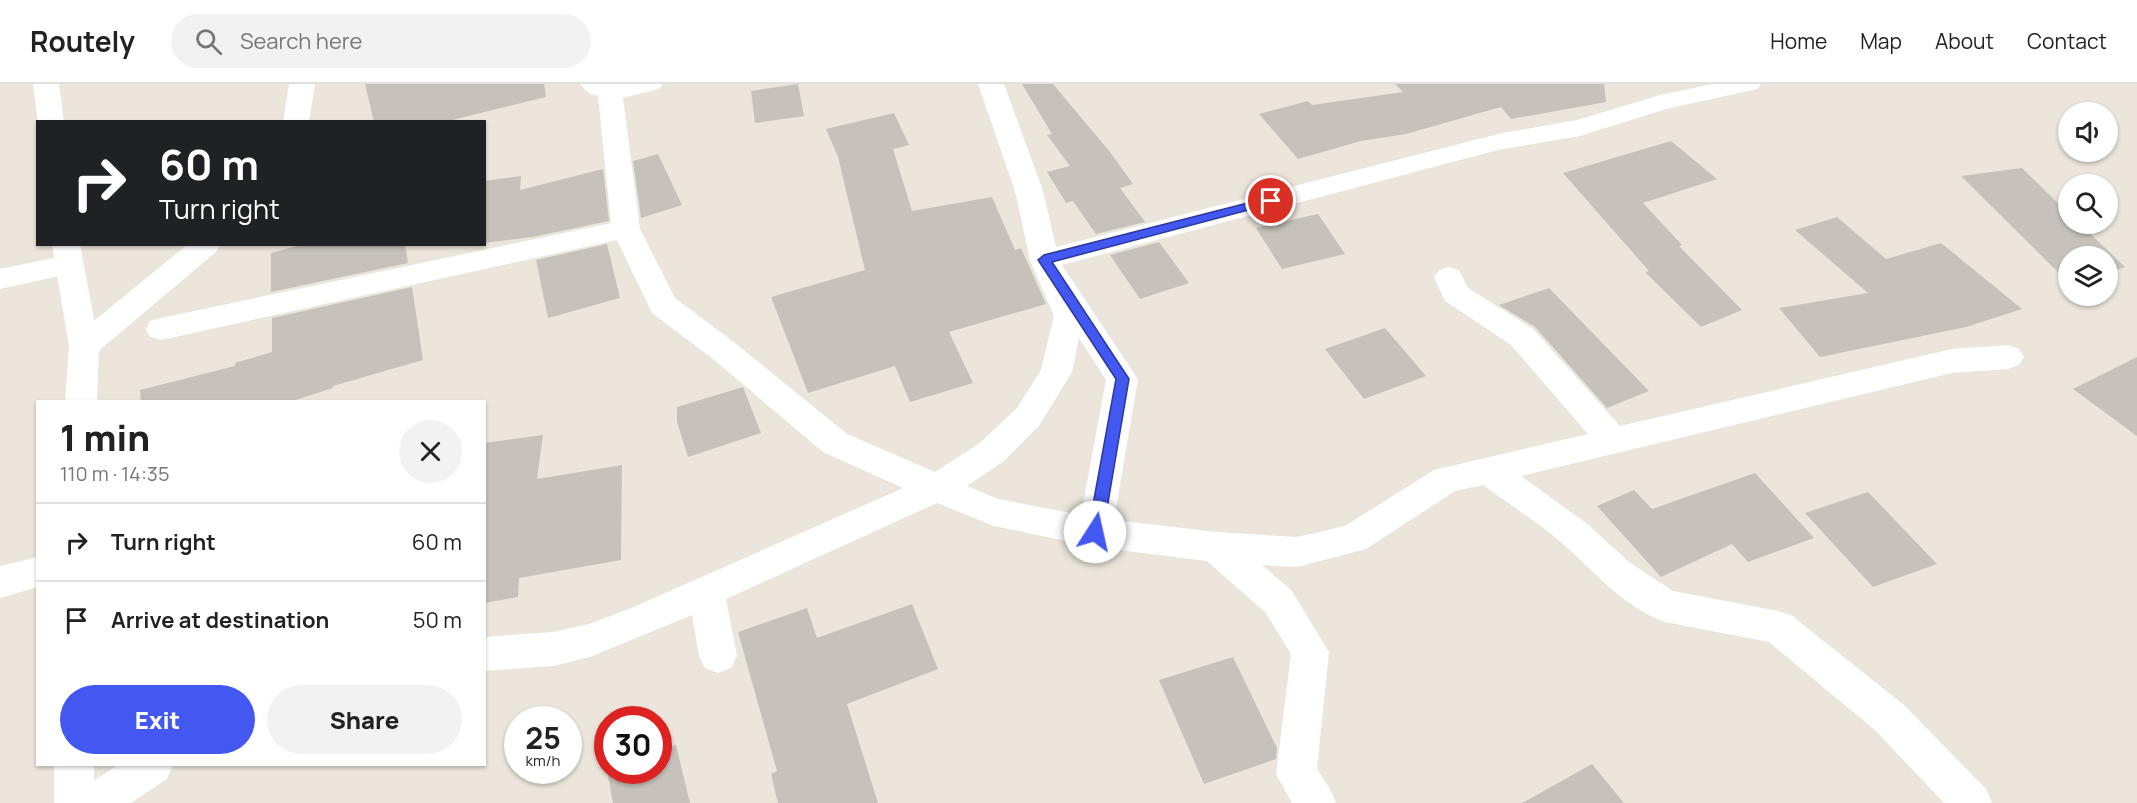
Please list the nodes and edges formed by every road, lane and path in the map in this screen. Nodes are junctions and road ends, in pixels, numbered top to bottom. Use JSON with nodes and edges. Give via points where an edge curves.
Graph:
{"nodes":[{"id":1,"x":46,"y":84,"type":"edge"},
{"id":2,"x":302,"y":84,"type":"edge"},
{"id":3,"x":650,"y":84,"type":"edge"},
{"id":4,"x":991,"y":84,"type":"edge"},
{"id":5,"x":1748,"y":84,"type":"edge"},
{"id":6,"x":602,"y":88,"type":"edge"},
{"id":7,"x":51,"y":120,"type":"edge"},
{"id":8,"x":296,"y":120,"type":"edge"},
{"id":9,"x":626,"y":229,"type":"junction"},
{"id":10,"x":205,"y":246,"type":"edge"},
{"id":11,"x":67,"y":255,"type":"edge"},
{"id":12,"x":1044,"y":260,"type":"junction"},
{"id":13,"x":1449,"y":277,"type":"dead end"},
{"id":14,"x":0,"y":279,"type":"edge"},
{"id":15,"x":161,"y":329,"type":"dead end"},
{"id":16,"x":84,"y":346,"type":"junction"},
{"id":17,"x":2008,"y":357,"type":"dead end"},
{"id":18,"x":81,"y":400,"type":"edge"},
{"id":19,"x":1613,"y":440,"type":"junction"},
{"id":20,"x":1488,"y":470,"type":"junction"},
{"id":21,"x":937,"y":488,"type":"junction"},
{"id":22,"x":1095,"y":532,"type":"junction"},
{"id":23,"x":1216,"y":547,"type":"junction"},
{"id":24,"x":36,"y":573,"type":"edge"},
{"id":25,"x":0,"y":582,"type":"edge"},
{"id":26,"x":706,"y":590,"type":"junction"},
{"id":27,"x":486,"y":654,"type":"edge"},
{"id":28,"x":718,"y":656,"type":"dead end"},
{"id":29,"x":74,"y":766,"type":"edge"},
{"id":30,"x":152,"y":766,"type":"edge"},
{"id":31,"x":74,"y":803,"type":"edge"},
{"id":32,"x":96,"y":803,"type":"edge"},
{"id":33,"x":1316,"y":803,"type":"edge"},
{"id":34,"x":1972,"y":803,"type":"edge"}],
"edges":[{"from":1,"to":7,"type":"street"},
{"from":2,"to":8,"type":"street"},
{"from":3,"to":6,"type":"street"},
{"from":4,"to":12,"type":"street","via":[[1029,191]]},
{"from":5,"to":12,"type":"street","via":[[1660,103],[1580,128],[1497,142]]},
{"from":6,"to":9,"type":"street"},
{"from":9,"to":15,"type":"street"},
{"from":9,"to":21,"type":"street","via":[[663,305],[835,443]]},
{"from":10,"to":16,"type":"street"},
{"from":11,"to":14,"type":"street"},
{"from":11,"to":16,"type":"street"},
{"from":12,"to":21,"type":"street","via":[[1069,316],[1056,372],[1021,424],[992,452]]},
{"from":12,"to":22,"type":"street","via":[[1122,379]]},
{"from":13,"to":19,"type":"street","via":[[1456,294],[1522,337]]},
{"from":16,"to":18,"type":"street"},
{"from":17,"to":19,"type":"street","via":[[1952,361]]},
{"from":19,"to":20,"type":"street"},
{"from":20,"to":23,"type":"street","via":[[1446,480],[1354,539],[1297,552]]},
{"from":20,"to":34,"type":"street","via":[[1574,533],[1616,573],[1665,606],[1778,627],[1890,718]]},
{"from":21,"to":22,"type":"street","via":[[994,512]]},
{"from":21,"to":26,"type":"street"},
{"from":22,"to":23,"type":"street"},
{"from":23,"to":33,"type":"street","via":[[1278,600],[1310,652],[1296,774]]},
{"from":24,"to":25,"type":"street"},
{"from":26,"to":27,"type":"street","via":[[590,640],[553,649]]},
{"from":26,"to":28,"type":"street"},
{"from":29,"to":31,"type":"street"},
{"from":30,"to":32,"type":"street"}]}
